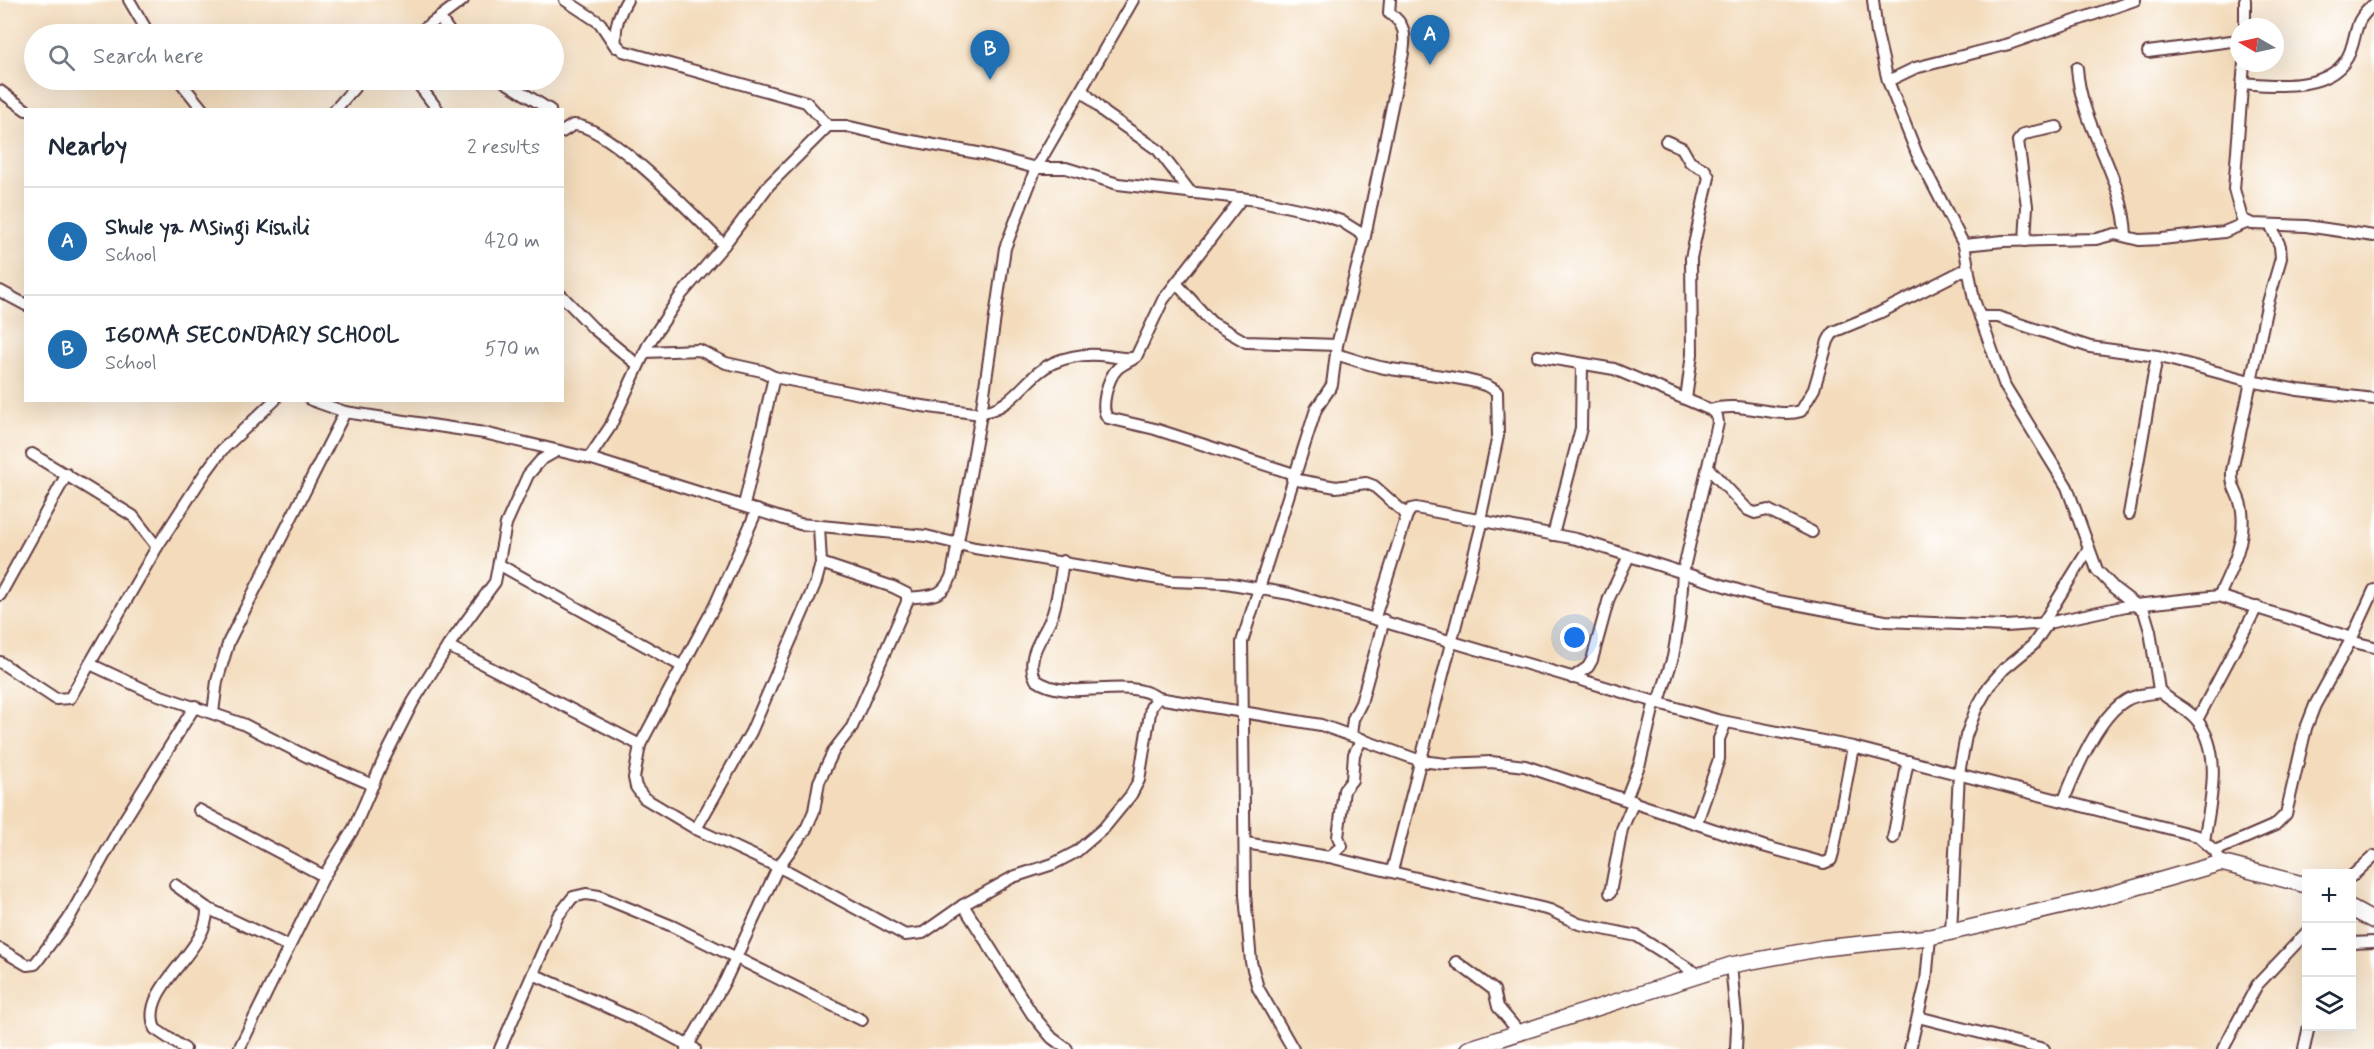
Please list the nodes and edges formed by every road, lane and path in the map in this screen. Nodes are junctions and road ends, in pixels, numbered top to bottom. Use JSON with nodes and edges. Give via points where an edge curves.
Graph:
{"nodes":[{"id":1,"x":129,"y":0,"type":"edge"},
{"id":2,"x":463,"y":0,"type":"edge"},
{"id":3,"x":565,"y":0,"type":"edge"},
{"id":4,"x":627,"y":0,"type":"edge"},
{"id":5,"x":1132,"y":0,"type":"edge"},
{"id":6,"x":1390,"y":0,"type":"edge"},
{"id":7,"x":1873,"y":0,"type":"edge"},
{"id":8,"x":2134,"y":0,"type":"edge"},
{"id":9,"x":2245,"y":0,"type":"edge"},
{"id":10,"x":2116,"y":3,"type":"edge"},
{"id":11,"x":2374,"y":4,"type":"edge"},
{"id":12,"x":440,"y":18,"type":"junction"},
{"id":13,"x":2246,"y":18,"type":"edge"},
{"id":14,"x":143,"y":24,"type":"edge"},
{"id":15,"x":431,"y":24,"type":"edge"},
{"id":16,"x":444,"y":24,"type":"edge"},
{"id":17,"x":2230,"y":41,"type":"edge"},
{"id":18,"x":618,"y":48,"type":"junction"},
{"id":19,"x":2148,"y":52,"type":"dead end"},
{"id":20,"x":2077,"y":68,"type":"dead end"},
{"id":21,"x":2243,"y":72,"type":"edge"},
{"id":22,"x":1888,"y":81,"type":"junction"},
{"id":23,"x":2242,"y":83,"type":"junction"},
{"id":24,"x":187,"y":90,"type":"edge"},
{"id":25,"x":353,"y":90,"type":"edge"},
{"id":26,"x":423,"y":90,"type":"edge"},
{"id":27,"x":518,"y":90,"type":"edge"},
{"id":28,"x":1082,"y":90,"type":"junction"},
{"id":29,"x":0,"y":91,"type":"edge"},
{"id":30,"x":201,"y":108,"type":"edge"},
{"id":31,"x":337,"y":108,"type":"edge"},
{"id":32,"x":437,"y":108,"type":"edge"},
{"id":33,"x":547,"y":108,"type":"edge"},
{"id":34,"x":24,"y":109,"type":"edge"},
{"id":35,"x":564,"y":126,"type":"edge"},
{"id":36,"x":828,"y":126,"type":"junction"},
{"id":37,"x":2057,"y":127,"type":"dead end"},
{"id":38,"x":1666,"y":141,"type":"dead end"},
{"id":39,"x":1036,"y":168,"type":"junction"},
{"id":40,"x":1191,"y":193,"type":"junction"},
{"id":41,"x":1242,"y":198,"type":"junction"},
{"id":42,"x":2246,"y":223,"type":"junction"},
{"id":43,"x":2271,"y":226,"type":"junction"},
{"id":44,"x":1365,"y":236,"type":"junction"},
{"id":45,"x":2126,"y":236,"type":"junction"},
{"id":46,"x":2374,"y":236,"type":"edge"},
{"id":47,"x":2025,"y":241,"type":"junction"},
{"id":48,"x":724,"y":245,"type":"junction"},
{"id":49,"x":1964,"y":245,"type":"junction"},
{"id":50,"x":1966,"y":269,"type":"junction"},
{"id":51,"x":1176,"y":284,"type":"junction"},
{"id":52,"x":0,"y":291,"type":"edge"},
{"id":53,"x":564,"y":298,"type":"edge"},
{"id":54,"x":24,"y":304,"type":"edge"},
{"id":55,"x":1980,"y":317,"type":"junction"},
{"id":56,"x":1336,"y":350,"type":"junction"},
{"id":57,"x":645,"y":352,"type":"junction"},
{"id":58,"x":1538,"y":356,"type":"dead end"},
{"id":59,"x":2157,"y":356,"type":"junction"},
{"id":60,"x":1133,"y":358,"type":"junction"},
{"id":61,"x":638,"y":365,"type":"junction"},
{"id":62,"x":1582,"y":365,"type":"junction"},
{"id":63,"x":774,"y":377,"type":"junction"},
{"id":64,"x":2250,"y":381,"type":"junction"},
{"id":65,"x":1686,"y":399,"type":"junction"},
{"id":66,"x":2374,"y":399,"type":"edge"},
{"id":67,"x":273,"y":402,"type":"edge"},
{"id":68,"x":317,"y":402,"type":"edge"},
{"id":69,"x":1711,"y":410,"type":"junction"},
{"id":70,"x":345,"y":412,"type":"junction"},
{"id":71,"x":981,"y":413,"type":"junction"},
{"id":72,"x":555,"y":452,"type":"junction"},
{"id":73,"x":32,"y":454,"type":"dead end"},
{"id":74,"x":589,"y":458,"type":"junction"},
{"id":75,"x":1708,"y":468,"type":"junction"},
{"id":76,"x":67,"y":474,"type":"junction"},
{"id":77,"x":1293,"y":476,"type":"junction"},
{"id":78,"x":744,"y":506,"type":"junction"},
{"id":79,"x":757,"y":510,"type":"junction"},
{"id":80,"x":2129,"y":514,"type":"dead end"},
{"id":81,"x":1407,"y":515,"type":"junction"},
{"id":82,"x":1482,"y":520,"type":"junction"},
{"id":83,"x":819,"y":526,"type":"junction"},
{"id":84,"x":1812,"y":532,"type":"dead end"},
{"id":85,"x":1553,"y":535,"type":"junction"},
{"id":86,"x":959,"y":543,"type":"junction"},
{"id":87,"x":157,"y":547,"type":"junction"},
{"id":88,"x":2088,"y":550,"type":"junction"},
{"id":89,"x":1629,"y":556,"type":"junction"},
{"id":90,"x":1063,"y":561,"type":"junction"},
{"id":91,"x":821,"y":563,"type":"junction"},
{"id":92,"x":500,"y":565,"type":"junction"},
{"id":93,"x":1683,"y":572,"type":"junction"},
{"id":94,"x":1259,"y":587,"type":"junction"},
{"id":95,"x":2374,"y":590,"type":"edge"},
{"id":96,"x":0,"y":595,"type":"edge"},
{"id":97,"x":2219,"y":596,"type":"junction"},
{"id":98,"x":908,"y":598,"type":"junction"},
{"id":99,"x":2138,"y":604,"type":"junction"},
{"id":100,"x":2257,"y":607,"type":"junction"},
{"id":101,"x":1379,"y":618,"type":"junction"},
{"id":102,"x":2046,"y":623,"type":"junction"},
{"id":103,"x":1450,"y":639,"type":"junction"},
{"id":104,"x":2351,"y":640,"type":"junction"},
{"id":105,"x":448,"y":646,"type":"junction"},
{"id":106,"x":2374,"y":647,"type":"edge"},
{"id":107,"x":0,"y":662,"type":"edge"},
{"id":108,"x":90,"y":664,"type":"junction"},
{"id":109,"x":683,"y":667,"type":"junction"},
{"id":110,"x":1572,"y":678,"type":"junction"},
{"id":111,"x":1242,"y":687,"type":"junction"},
{"id":112,"x":2161,"y":692,"type":"junction"},
{"id":113,"x":1158,"y":698,"type":"junction"},
{"id":114,"x":1657,"y":702,"type":"junction"},
{"id":115,"x":195,"y":706,"type":"junction"},
{"id":116,"x":1226,"y":708,"type":"junction"},
{"id":117,"x":1242,"y":712,"type":"junction"},
{"id":118,"x":213,"y":713,"type":"junction"},
{"id":119,"x":2197,"y":720,"type":"junction"},
{"id":120,"x":1726,"y":722,"type":"junction"},
{"id":121,"x":1351,"y":735,"type":"junction"},
{"id":122,"x":1362,"y":739,"type":"junction"},
{"id":123,"x":640,"y":745,"type":"junction"},
{"id":124,"x":1853,"y":747,"type":"junction"},
{"id":125,"x":1421,"y":761,"type":"junction"},
{"id":126,"x":1908,"y":761,"type":"junction"},
{"id":127,"x":1959,"y":773,"type":"junction"},
{"id":128,"x":373,"y":784,"type":"junction"},
{"id":129,"x":1630,"y":800,"type":"junction"},
{"id":130,"x":2064,"y":800,"type":"junction"},
{"id":131,"x":199,"y":810,"type":"dead end"},
{"id":132,"x":1697,"y":822,"type":"junction"},
{"id":133,"x":696,"y":829,"type":"junction"},
{"id":134,"x":1893,"y":838,"type":"dead end"},
{"id":135,"x":2204,"y":841,"type":"junction"},
{"id":136,"x":1246,"y":843,"type":"junction"},
{"id":137,"x":2374,"y":856,"type":"edge"},
{"id":138,"x":1329,"y":857,"type":"junction"},
{"id":139,"x":2218,"y":857,"type":"junction"},
{"id":140,"x":778,"y":867,"type":"junction"},
{"id":141,"x":1392,"y":871,"type":"junction"},
{"id":142,"x":2356,"y":872,"type":"edge"},
{"id":143,"x":324,"y":876,"type":"junction"},
{"id":144,"x":2302,"y":883,"type":"edge"},
{"id":145,"x":174,"y":885,"type":"dead end"},
{"id":146,"x":1610,"y":893,"type":"dead end"},
{"id":147,"x":963,"y":905,"type":"junction"},
{"id":148,"x":207,"y":908,"type":"junction"},
{"id":149,"x":2356,"y":911,"type":"edge"},
{"id":150,"x":2374,"y":921,"type":"edge"},
{"id":151,"x":1951,"y":932,"type":"junction"},
{"id":152,"x":1930,"y":937,"type":"junction"},
{"id":153,"x":2302,"y":938,"type":"edge"},
{"id":154,"x":2356,"y":942,"type":"edge"},
{"id":155,"x":2374,"y":942,"type":"edge"},
{"id":156,"x":288,"y":946,"type":"junction"},
{"id":157,"x":0,"y":949,"type":"edge"},
{"id":158,"x":734,"y":957,"type":"junction"},
{"id":159,"x":1456,"y":962,"type":"dead end"},
{"id":160,"x":1731,"y":965,"type":"junction"},
{"id":161,"x":533,"y":974,"type":"junction"},
{"id":162,"x":1699,"y":975,"type":"junction"},
{"id":163,"x":1918,"y":1017,"type":"junction"},
{"id":164,"x":862,"y":1020,"type":"dead end"},
{"id":165,"x":2308,"y":1031,"type":"edge"},
{"id":166,"x":1519,"y":1032,"type":"junction"},
{"id":167,"x":690,"y":1047,"type":"edge"},
{"id":168,"x":185,"y":1049,"type":"edge"},
{"id":169,"x":239,"y":1049,"type":"edge"},
{"id":170,"x":500,"y":1049,"type":"edge"},
{"id":171,"x":1067,"y":1049,"type":"edge"},
{"id":172,"x":1293,"y":1049,"type":"edge"},
{"id":173,"x":1468,"y":1049,"type":"edge"},
{"id":174,"x":1736,"y":1049,"type":"edge"},
{"id":175,"x":1910,"y":1049,"type":"edge"},
{"id":176,"x":2044,"y":1049,"type":"edge"},
{"id":177,"x":2223,"y":1049,"type":"edge"},
{"id":178,"x":2304,"y":1049,"type":"edge"}],
"edges":[{"from":1,"to":14,"type":"street"},
{"from":2,"to":12,"type":"street"},
{"from":3,"to":18,"type":"street","via":[[600,23]]},
{"from":4,"to":18,"type":"street","via":[[618,20]]},
{"from":5,"to":28,"type":"street"},
{"from":6,"to":44,"type":"street","via":[[1389,13],[1400,20],[1405,41]]},
{"from":7,"to":22,"type":"street","via":[[1876,34]]},
{"from":8,"to":10,"type":"street"},
{"from":9,"to":13,"type":"street"},
{"from":10,"to":22,"type":"street","via":[[2009,44],[1915,68]]},
{"from":11,"to":23,"type":"street","via":[[2357,22],[2348,56],[2327,76],[2310,82]]},
{"from":12,"to":15,"type":"street"},
{"from":12,"to":16,"type":"street"},
{"from":17,"to":19,"type":"street"},
{"from":18,"to":36,"type":"street","via":[[686,70],[782,93],[806,102]]},
{"from":20,"to":45,"type":"street","via":[[2083,106],[2112,172]]},
{"from":21,"to":23,"type":"street"},
{"from":22,"to":49,"type":"street","via":[[1917,154]]},
{"from":23,"to":42,"type":"street","via":[[2234,189]]},
{"from":24,"to":30,"type":"street"},
{"from":25,"to":31,"type":"street"},
{"from":26,"to":32,"type":"street"},
{"from":27,"to":33,"type":"street"},
{"from":28,"to":39,"type":"street"},
{"from":28,"to":40,"type":"street","via":[[1105,113],[1158,150]]},
{"from":29,"to":34,"type":"street"},
{"from":35,"to":48,"type":"street","via":[[590,128],[652,176]]},
{"from":36,"to":39,"type":"street","via":[[846,126]]},
{"from":36,"to":48,"type":"street","via":[[769,185]]},
{"from":37,"to":47,"type":"street","via":[[2024,134],[2018,141],[2027,206]]},
{"from":38,"to":65,"type":"street","via":[[1682,148],[1690,162],[1705,170],[1709,177],[1691,258],[1692,354]]},
{"from":39,"to":40,"type":"street","via":[[1066,168],[1118,184]]},
{"from":39,"to":71,"type":"street","via":[[1005,248]]},
{"from":40,"to":41,"type":"street"},
{"from":41,"to":44,"type":"street","via":[[1317,213]]},
{"from":41,"to":51,"type":"street"},
{"from":42,"to":43,"type":"street"},
{"from":42,"to":45,"type":"street","via":[[2224,232],[2162,239]]},
{"from":43,"to":46,"type":"street","via":[[2306,226]]},
{"from":43,"to":64,"type":"street","via":[[2281,253]]},
{"from":44,"to":56,"type":"street"},
{"from":45,"to":47,"type":"street"},
{"from":47,"to":49,"type":"street"},
{"from":48,"to":57,"type":"street","via":[[681,295]]},
{"from":49,"to":50,"type":"street"},
{"from":50,"to":55,"type":"street"},
{"from":50,"to":69,"type":"street","via":[[1833,332],[1814,389],[1801,411],[1723,406]]},
{"from":51,"to":56,"type":"street","via":[[1211,322],[1246,342]]},
{"from":51,"to":60,"type":"street","via":[[1156,310],[1144,344]]},
{"from":52,"to":54,"type":"street"},
{"from":53,"to":61,"type":"street","via":[[592,328]]},
{"from":55,"to":59,"type":"street","via":[[2005,319],[2090,347]]},
{"from":55,"to":88,"type":"street","via":[[2005,386],[2067,487]]},
{"from":56,"to":77,"type":"street","via":[[1332,385],[1316,409]]},
{"from":56,"to":82,"type":"street","via":[[1383,368],[1475,382],[1497,392],[1498,436]]},
{"from":57,"to":61,"type":"street"},
{"from":57,"to":63,"type":"street","via":[[699,350],[726,363]]},
{"from":58,"to":62,"type":"street"},
{"from":59,"to":64,"type":"street"},
{"from":59,"to":80,"type":"street"},
{"from":60,"to":71,"type":"street","via":[[1098,355],[1056,362],[1043,368],[1005,404]]},
{"from":60,"to":77,"type":"street","via":[[1114,372],[1105,416]]},
{"from":61,"to":74,"type":"street","via":[[610,427]]},
{"from":62,"to":65,"type":"street","via":[[1614,369]]},
{"from":62,"to":85,"type":"street","via":[[1581,428]]},
{"from":63,"to":71,"type":"street","via":[[915,405]]},
{"from":63,"to":78,"type":"street"},
{"from":64,"to":66,"type":"street"},
{"from":64,"to":97,"type":"street","via":[[2231,485],[2242,510],[2242,536]]},
{"from":65,"to":69,"type":"street"},
{"from":67,"to":87,"type":"street","via":[[222,450]]},
{"from":68,"to":70,"type":"street"},
{"from":69,"to":75,"type":"street","via":[[1718,423]]},
{"from":70,"to":72,"type":"street","via":[[483,433]]},
{"from":70,"to":118,"type":"street","via":[[229,641],[217,681]]},
{"from":71,"to":86,"type":"street"},
{"from":72,"to":74,"type":"street"},
{"from":72,"to":92,"type":"street","via":[[533,467],[512,507]]},
{"from":73,"to":76,"type":"street"},
{"from":74,"to":78,"type":"street"},
{"from":75,"to":84,"type":"street","via":[[1748,510],[1768,510]]},
{"from":75,"to":93,"type":"street"},
{"from":76,"to":87,"type":"street","via":[[133,516]]},
{"from":76,"to":96,"type":"street"},
{"from":77,"to":81,"type":"street","via":[[1336,487],[1366,483]]},
{"from":77,"to":94,"type":"street"},
{"from":78,"to":79,"type":"street"},
{"from":79,"to":83,"type":"street"},
{"from":79,"to":109,"type":"street"},
{"from":81,"to":82,"type":"street","via":[[1416,508]]},
{"from":81,"to":101,"type":"street"},
{"from":82,"to":85,"type":"street"},
{"from":82,"to":103,"type":"street"},
{"from":83,"to":86,"type":"street"},
{"from":83,"to":91,"type":"street"},
{"from":85,"to":89,"type":"street"},
{"from":86,"to":90,"type":"street"},
{"from":86,"to":98,"type":"street","via":[[947,588],[934,595]]},
{"from":87,"to":108,"type":"street"},
{"from":88,"to":99,"type":"street","via":[[2107,582]]},
{"from":88,"to":102,"type":"street"},
{"from":89,"to":93,"type":"street"},
{"from":89,"to":110,"type":"street","via":[[1609,598],[1592,660],[1588,668]]},
{"from":90,"to":94,"type":"street","via":[[1172,581]]},
{"from":90,"to":113,"type":"street","via":[[1052,617],[1034,654],[1032,671],[1036,680],[1073,690],[1136,689]]},
{"from":91,"to":98,"type":"street","via":[[893,587]]},
{"from":91,"to":133,"type":"street","via":[[751,732]]},
{"from":92,"to":105,"type":"street","via":[[483,602]]},
{"from":92,"to":109,"type":"street"},
{"from":93,"to":102,"type":"street","via":[[1770,600],[1885,621],[2006,626]]},
{"from":93,"to":114,"type":"street","via":[[1673,657]]},
{"from":94,"to":101,"type":"street"},
{"from":94,"to":111,"type":"street","via":[[1242,642]]},
{"from":95,"to":104,"type":"street"},
{"from":97,"to":99,"type":"street"},
{"from":97,"to":100,"type":"street"},
{"from":98,"to":140,"type":"street","via":[[852,727],[834,750],[819,782],[810,820]]},
{"from":99,"to":102,"type":"street"},
{"from":99,"to":112,"type":"street","via":[[2148,624]]},
{"from":100,"to":104,"type":"street"},
{"from":100,"to":119,"type":"street"},
{"from":101,"to":103,"type":"street"},
{"from":101,"to":121,"type":"street"},
{"from":102,"to":127,"type":"street","via":[[2033,645],[1989,686],[1966,736]]},
{"from":103,"to":110,"type":"street"},
{"from":103,"to":125,"type":"street"},
{"from":104,"to":106,"type":"street"},
{"from":104,"to":139,"type":"street","via":[[2314,705],[2286,814],[2275,825]]},
{"from":105,"to":123,"type":"street"},
{"from":105,"to":128,"type":"street","via":[[413,702]]},
{"from":107,"to":108,"type":"street","via":[[63,700],[70,698]]},
{"from":108,"to":115,"type":"street","via":[[141,688]]},
{"from":109,"to":123,"type":"street"},
{"from":110,"to":114,"type":"street"},
{"from":111,"to":116,"type":"street"},
{"from":111,"to":117,"type":"street"},
{"from":112,"to":119,"type":"street"},
{"from":112,"to":130,"type":"street","via":[[2117,706],[2090,745]]},
{"from":113,"to":116,"type":"street"},
{"from":113,"to":147,"type":"street","via":[[1151,707],[1139,780],[1104,828],[1076,852],[1013,877]]},
{"from":114,"to":120,"type":"street"},
{"from":114,"to":129,"type":"street"},
{"from":115,"to":118,"type":"street"},
{"from":115,"to":157,"type":"street","via":[[68,920],[34,964],[27,965]]},
{"from":116,"to":117,"type":"street"},
{"from":117,"to":121,"type":"street","via":[[1321,725]]},
{"from":117,"to":136,"type":"street"},
{"from":118,"to":128,"type":"street"},
{"from":119,"to":135,"type":"street","via":[[2213,768]]},
{"from":120,"to":124,"type":"street"},
{"from":120,"to":132,"type":"street","via":[[1719,739],[1719,759]]},
{"from":121,"to":122,"type":"street"},
{"from":122,"to":125,"type":"street"},
{"from":122,"to":138,"type":"street","via":[[1354,754],[1352,780],[1344,790],[1338,837],[1342,846]]},
{"from":123,"to":133,"type":"street","via":[[636,788],[644,798]]},
{"from":124,"to":126,"type":"street"},
{"from":124,"to":132,"type":"street","via":[[1840,821],[1828,862],[1763,846]]},
{"from":125,"to":129,"type":"street","via":[[1525,766]]},
{"from":125,"to":141,"type":"street"},
{"from":126,"to":127,"type":"street"},
{"from":126,"to":134,"type":"street"},
{"from":127,"to":130,"type":"street"},
{"from":127,"to":151,"type":"street"},
{"from":128,"to":143,"type":"street","via":[[354,828]]},
{"from":129,"to":132,"type":"street"},
{"from":129,"to":146,"type":"street"},
{"from":130,"to":135,"type":"street","via":[[2198,836]]},
{"from":131,"to":143,"type":"street"},
{"from":133,"to":140,"type":"street"},
{"from":135,"to":139,"type":"street"},
{"from":136,"to":138,"type":"street"},
{"from":136,"to":172,"type":"street","via":[[1245,895],[1251,962],[1258,988]]},
{"from":137,"to":142,"type":"street"},
{"from":138,"to":141,"type":"street"},
{"from":139,"to":144,"type":"main road"},
{"from":139,"to":151,"type":"main road","via":[[2102,897]]},
{"from":140,"to":147,"type":"street","via":[[905,935],[923,933]]},
{"from":140,"to":158,"type":"street"},
{"from":141,"to":162,"type":"street","via":[[1550,910],[1606,931],[1637,936]]},
{"from":143,"to":156,"type":"street"},
{"from":145,"to":148,"type":"street"},
{"from":147,"to":171,"type":"street","via":[[1032,1014]]},
{"from":148,"to":156,"type":"street"},
{"from":148,"to":168,"type":"street","via":[[205,924],[186,958],[162,987],[153,1013],[155,1029]]},
{"from":149,"to":150,"type":"main road"},
{"from":151,"to":152,"type":"main road"},
{"from":152,"to":160,"type":"main road","via":[[1823,948]]},
{"from":152,"to":163,"type":"street"},
{"from":153,"to":177,"type":"street","via":[[2258,985]]},
{"from":154,"to":155,"type":"street"},
{"from":156,"to":169,"type":"street"},
{"from":158,"to":161,"type":"street","via":[[672,926],[586,894],[573,897],[562,910]]},
{"from":158,"to":164,"type":"street"},
{"from":158,"to":167,"type":"street"},
{"from":159,"to":166,"type":"street","via":[[1494,990],[1498,1007]]},
{"from":160,"to":162,"type":"main road"},
{"from":160,"to":174,"type":"street"},
{"from":161,"to":167,"type":"street"},
{"from":161,"to":170,"type":"street"},
{"from":162,"to":166,"type":"main road"},
{"from":163,"to":175,"type":"street"},
{"from":163,"to":176,"type":"street"},
{"from":165,"to":178,"type":"street"},
{"from":166,"to":173,"type":"main road"}]}
